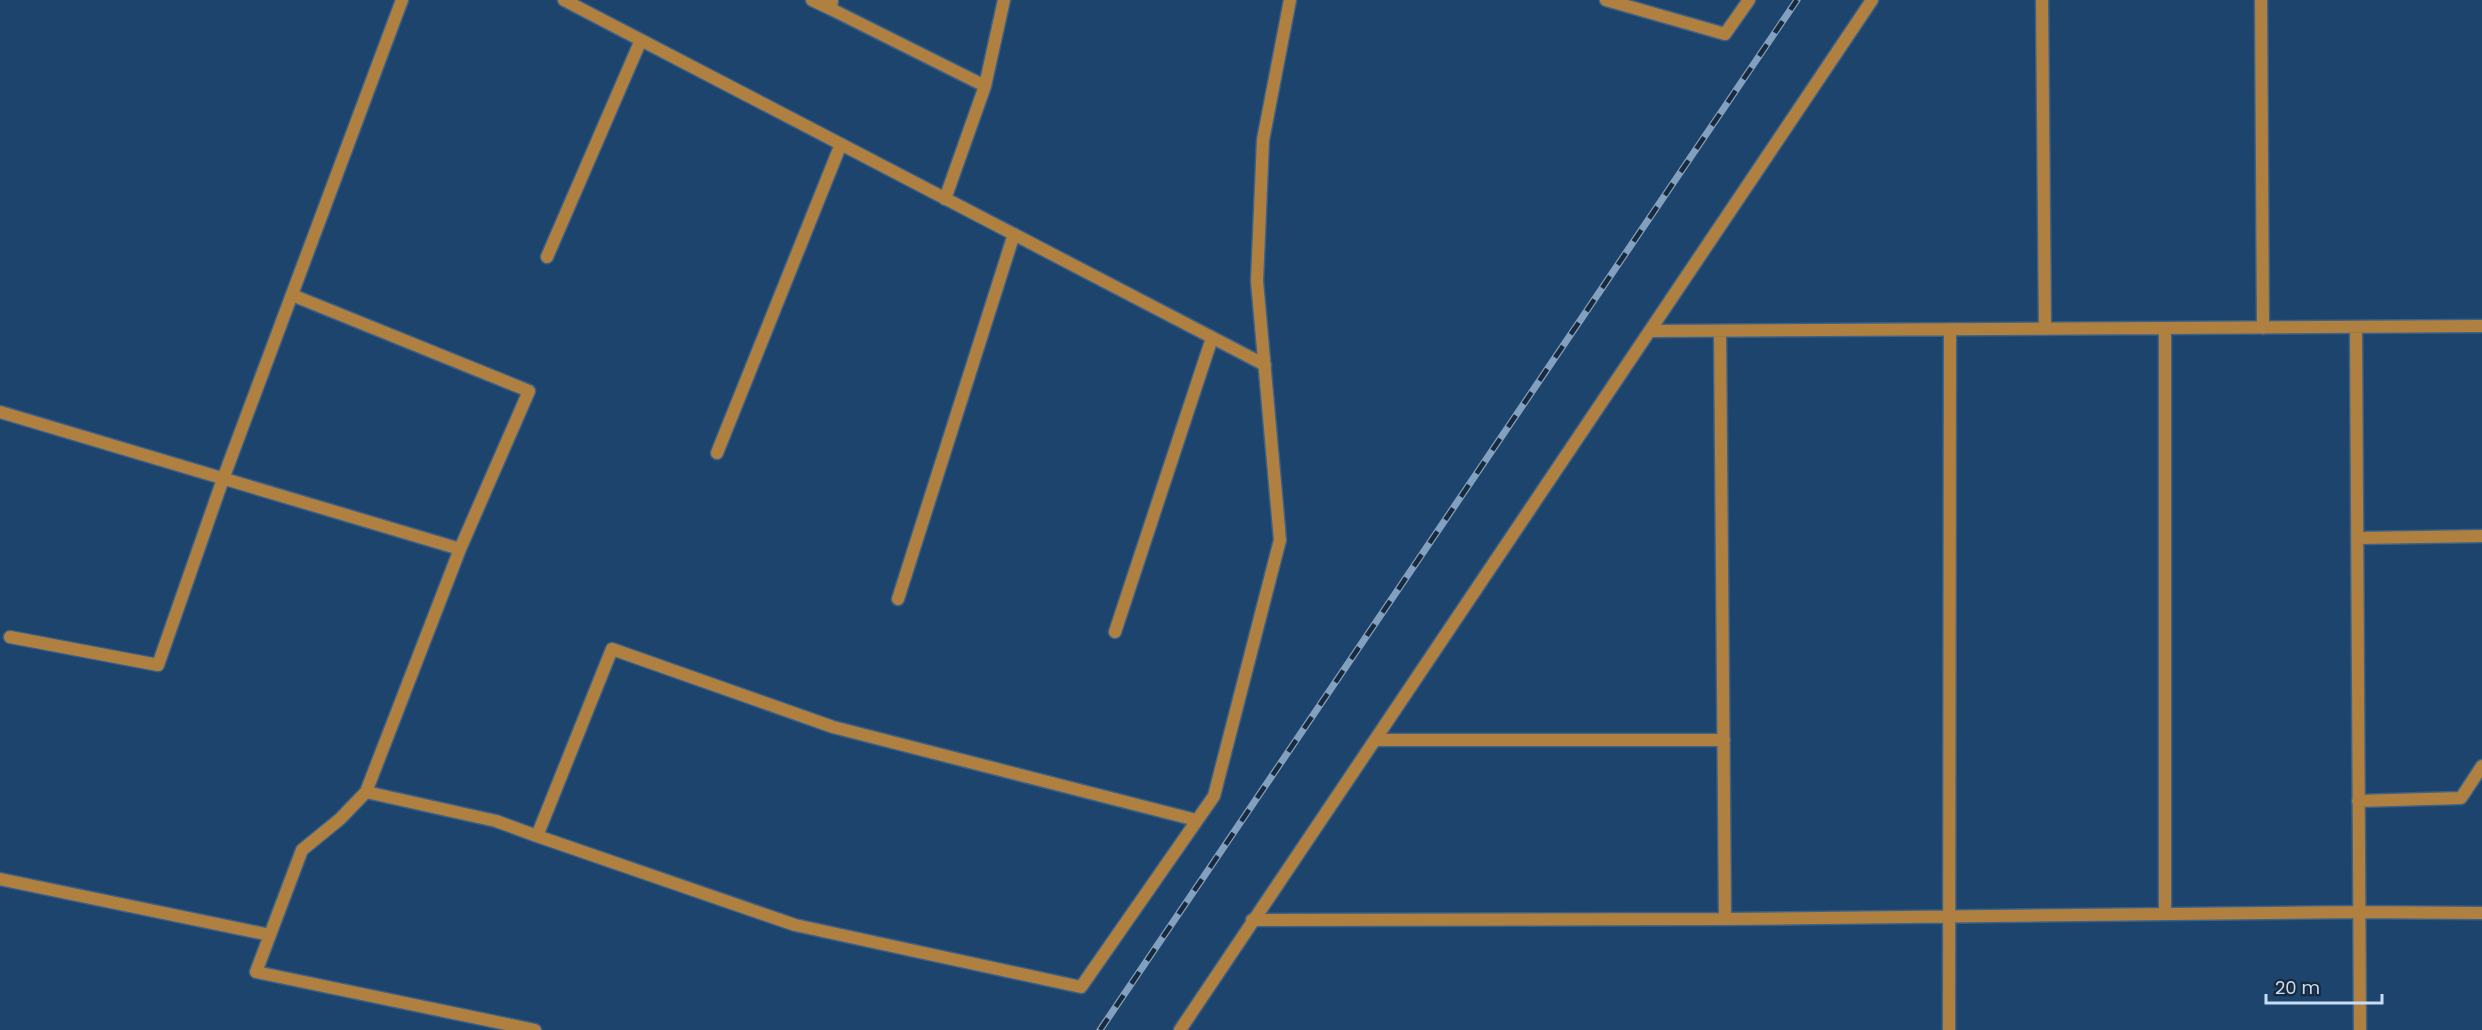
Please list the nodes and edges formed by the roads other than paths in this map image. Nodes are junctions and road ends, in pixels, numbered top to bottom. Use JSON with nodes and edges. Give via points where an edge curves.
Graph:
{"nodes":[{"id":1,"x":402,"y":0,"type":"edge"},
{"id":2,"x":564,"y":0,"type":"edge"},
{"id":3,"x":812,"y":0,"type":"edge"},
{"id":4,"x":1004,"y":0,"type":"edge"},
{"id":5,"x":1290,"y":0,"type":"edge"},
{"id":6,"x":1609,"y":0,"type":"edge"},
{"id":7,"x":1749,"y":0,"type":"edge"},
{"id":8,"x":1872,"y":0,"type":"edge"},
{"id":9,"x":2042,"y":0,"type":"edge"},
{"id":10,"x":2261,"y":0,"type":"edge"},
{"id":11,"x":832,"y":4,"type":"edge"},
{"id":12,"x":641,"y":40,"type":"junction"},
{"id":13,"x":985,"y":86,"type":"junction"},
{"id":14,"x":841,"y":144,"type":"junction"},
{"id":15,"x":945,"y":199,"type":"junction"},
{"id":16,"x":1014,"y":234,"type":"junction"},
{"id":17,"x":547,"y":257,"type":"dead end"},
{"id":18,"x":292,"y":294,"type":"junction"},
{"id":19,"x":2482,"y":326,"type":"edge"},
{"id":20,"x":2356,"y":327,"type":"junction"},
{"id":21,"x":2164,"y":328,"type":"junction"},
{"id":22,"x":2263,"y":328,"type":"junction"},
{"id":23,"x":1950,"y":329,"type":"junction"},
{"id":24,"x":2045,"y":329,"type":"junction"},
{"id":25,"x":1650,"y":331,"type":"junction"},
{"id":26,"x":1720,"y":331,"type":"junction"},
{"id":27,"x":1212,"y":338,"type":"junction"},
{"id":28,"x":1265,"y":365,"type":"junction"},
{"id":29,"x":0,"y":412,"type":"edge"},
{"id":30,"x":717,"y":453,"type":"dead end"},
{"id":31,"x":223,"y":479,"type":"junction"},
{"id":32,"x":2482,"y":536,"type":"edge"},
{"id":33,"x":2359,"y":538,"type":"junction"},
{"id":34,"x":460,"y":549,"type":"junction"},
{"id":35,"x":898,"y":599,"type":"dead end"},
{"id":36,"x":1115,"y":632,"type":"dead end"},
{"id":37,"x":10,"y":637,"type":"dead end"},
{"id":38,"x":1375,"y":740,"type":"junction"},
{"id":39,"x":1724,"y":740,"type":"junction"},
{"id":40,"x":2482,"y":766,"type":"edge"},
{"id":41,"x":366,"y":792,"type":"junction"},
{"id":42,"x":2358,"y":801,"type":"junction"},
{"id":43,"x":1196,"y":820,"type":"junction"},
{"id":44,"x":537,"y":837,"type":"junction"},
{"id":45,"x":0,"y":879,"type":"edge"},
{"id":46,"x":2358,"y":912,"type":"junction"},
{"id":47,"x":2482,"y":913,"type":"edge"},
{"id":48,"x":2165,"y":914,"type":"junction"},
{"id":49,"x":1947,"y":915,"type":"junction"},
{"id":50,"x":1725,"y":919,"type":"junction"},
{"id":51,"x":1252,"y":921,"type":"junction"},
{"id":52,"x":270,"y":935,"type":"junction"},
{"id":53,"x":535,"y":1030,"type":"edge"},
{"id":54,"x":1180,"y":1030,"type":"edge"},
{"id":55,"x":1948,"y":1030,"type":"edge"},
{"id":56,"x":2360,"y":1030,"type":"edge"}],
"edges":[{"from":1,"to":18,"type":"street"},
{"from":2,"to":12,"type":"street"},
{"from":3,"to":11,"type":"street"},
{"from":4,"to":13,"type":"street"},
{"from":5,"to":28,"type":"street","via":[[1263,140],[1257,281]]},
{"from":6,"to":7,"type":"street","via":[[1725,34]]},
{"from":8,"to":25,"type":"street"},
{"from":9,"to":24,"type":"street"},
{"from":10,"to":22,"type":"street"},
{"from":11,"to":13,"type":"street"},
{"from":12,"to":14,"type":"street"},
{"from":12,"to":17,"type":"street"},
{"from":13,"to":15,"type":"street"},
{"from":14,"to":15,"type":"street"},
{"from":14,"to":30,"type":"street"},
{"from":15,"to":16,"type":"street"},
{"from":16,"to":27,"type":"street"},
{"from":16,"to":35,"type":"street"},
{"from":18,"to":31,"type":"street"},
{"from":18,"to":34,"type":"street","via":[[529,391]]},
{"from":19,"to":20,"type":"street"},
{"from":20,"to":22,"type":"street"},
{"from":20,"to":33,"type":"street"},
{"from":21,"to":22,"type":"street"},
{"from":21,"to":24,"type":"street"},
{"from":21,"to":48,"type":"street"},
{"from":23,"to":24,"type":"street"},
{"from":23,"to":26,"type":"street"},
{"from":23,"to":49,"type":"street"},
{"from":25,"to":26,"type":"street"},
{"from":25,"to":38,"type":"street"},
{"from":26,"to":39,"type":"street"},
{"from":27,"to":28,"type":"street"},
{"from":27,"to":36,"type":"street"},
{"from":28,"to":43,"type":"street","via":[[1280,540],[1214,796]]},
{"from":29,"to":31,"type":"street"},
{"from":31,"to":34,"type":"street"},
{"from":31,"to":37,"type":"street","via":[[158,665]]},
{"from":32,"to":33,"type":"street"},
{"from":33,"to":42,"type":"street"},
{"from":34,"to":41,"type":"street"},
{"from":38,"to":39,"type":"street"},
{"from":38,"to":51,"type":"street"},
{"from":39,"to":50,"type":"street"},
{"from":40,"to":42,"type":"street","via":[[2462,798]]},
{"from":41,"to":44,"type":"street","via":[[496,821]]},
{"from":41,"to":52,"type":"street","via":[[302,850]]},
{"from":42,"to":46,"type":"street"},
{"from":43,"to":44,"type":"street","via":[[1082,987],[795,925]]},
{"from":43,"to":44,"type":"street","via":[[833,727],[612,649]]},
{"from":45,"to":52,"type":"street"},
{"from":46,"to":47,"type":"street"},
{"from":46,"to":48,"type":"street"},
{"from":46,"to":56,"type":"street"},
{"from":48,"to":49,"type":"street"},
{"from":49,"to":50,"type":"street"},
{"from":49,"to":55,"type":"street"},
{"from":50,"to":51,"type":"street"},
{"from":51,"to":54,"type":"street"},
{"from":52,"to":53,"type":"street","via":[[256,972]]}]}
